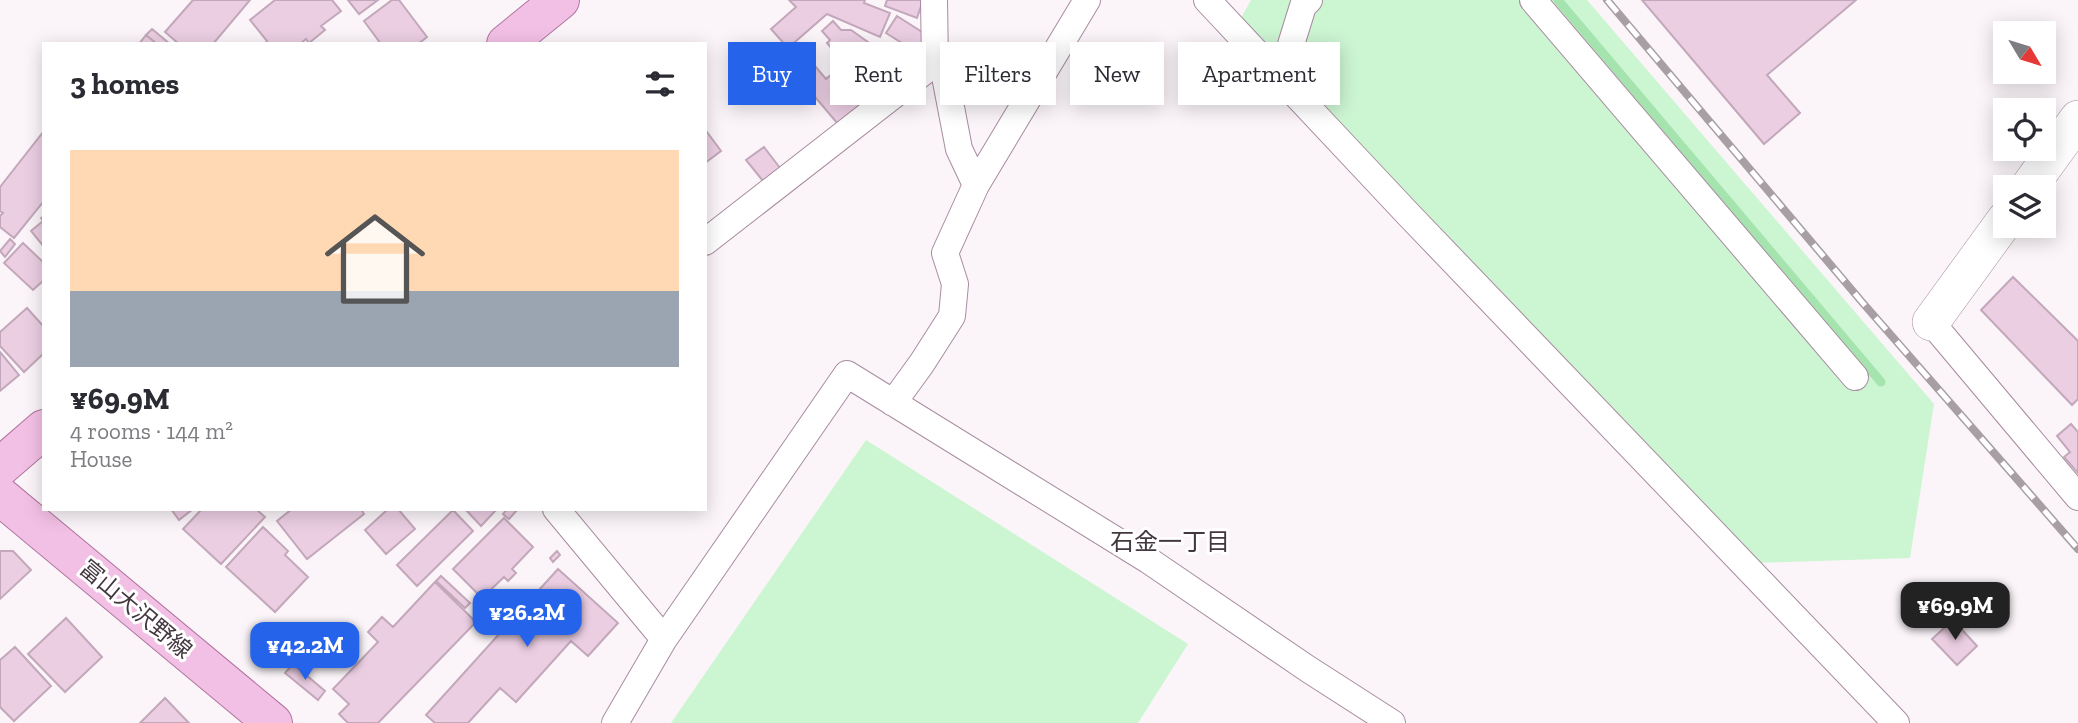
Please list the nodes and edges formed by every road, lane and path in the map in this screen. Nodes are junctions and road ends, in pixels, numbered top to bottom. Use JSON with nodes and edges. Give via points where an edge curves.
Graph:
{"nodes":[{"id":1,"x":560,"y":0,"type":"edge"},
{"id":2,"x":934,"y":0,"type":"edge"},
{"id":3,"x":1087,"y":0,"type":"edge"},
{"id":4,"x":1207,"y":0,"type":"edge"},
{"id":5,"x":1309,"y":0,"type":"edge"},
{"id":6,"x":1533,"y":0,"type":"edge"},
{"id":7,"x":508,"y":42,"type":"edge"},
{"id":8,"x":1292,"y":42,"type":"edge"},
{"id":9,"x":935,"y":63,"type":"junction"},
{"id":10,"x":2078,"y":120,"type":"edge"},
{"id":11,"x":2038,"y":175,"type":"edge"},
{"id":12,"x":976,"y":185,"type":"junction"},
{"id":13,"x":1993,"y":237,"type":"edge"},
{"id":14,"x":707,"y":240,"type":"edge"},
{"id":15,"x":1931,"y":322,"type":"joint"},
{"id":16,"x":1855,"y":377,"type":"dead end"},
{"id":17,"x":893,"y":403,"type":"junction"},
{"id":18,"x":42,"y":431,"type":"edge"},
{"id":19,"x":0,"y":467,"type":"edge"},
{"id":20,"x":0,"y":496,"type":"edge"},
{"id":21,"x":2078,"y":497,"type":"edge"},
{"id":22,"x":558,"y":511,"type":"edge"},
{"id":23,"x":664,"y":639,"type":"junction"},
{"id":24,"x":273,"y":723,"type":"edge"},
{"id":25,"x":615,"y":723,"type":"edge"},
{"id":26,"x":1392,"y":723,"type":"edge"},
{"id":27,"x":1896,"y":723,"type":"edge"}],
"edges":[{"from":1,"to":7,"type":"main road"},
{"from":2,"to":9,"type":"street"},
{"from":3,"to":12,"type":"street"},
{"from":4,"to":27,"type":"street"},
{"from":5,"to":8,"type":"street"},
{"from":6,"to":16,"type":"street"},
{"from":9,"to":12,"type":"street","via":[[944,71],[959,149]]},
{"from":9,"to":14,"type":"street"},
{"from":10,"to":11,"type":"street"},
{"from":12,"to":17,"type":"street","via":[[945,253],[955,284],[952,316]]},
{"from":13,"to":15,"type":"street"},
{"from":15,"to":21,"type":"street"},
{"from":17,"to":23,"type":"street","via":[[847,374]]},
{"from":17,"to":26,"type":"street","via":[[1137,552]]},
{"from":18,"to":19,"type":"main road"},
{"from":20,"to":24,"type":"main road","name":"富山大沢野線"},
{"from":22,"to":23,"type":"street"},
{"from":23,"to":25,"type":"street"}]}
